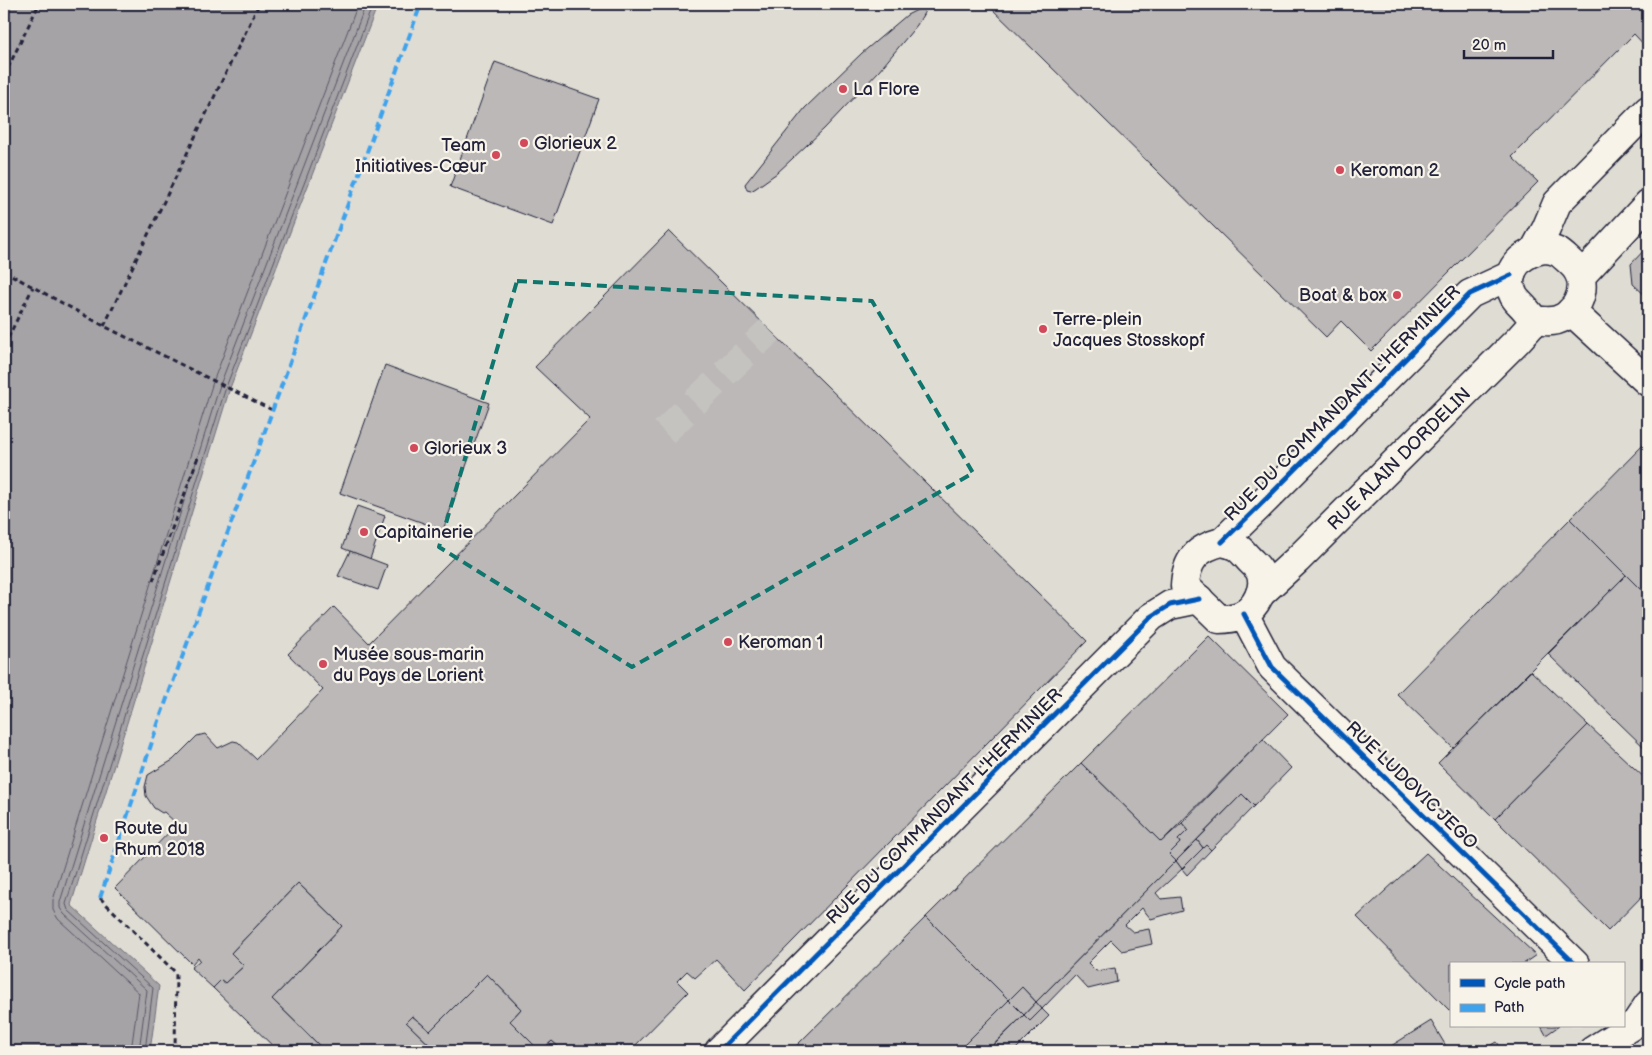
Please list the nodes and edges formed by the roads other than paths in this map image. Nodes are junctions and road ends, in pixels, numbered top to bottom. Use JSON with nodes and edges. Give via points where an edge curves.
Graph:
{"nodes":[{"id":1,"x":1648,"y":110,"type":"edge"},
{"id":2,"x":1648,"y":204,"type":"edge"},
{"id":3,"x":1534,"y":251,"type":"junction"},
{"id":4,"x":1511,"y":275,"type":"junction"},
{"id":5,"x":1581,"y":276,"type":"junction"},
{"id":6,"x":1571,"y":312,"type":"junction"},
{"id":7,"x":1536,"y":320,"type":"junction"},
{"id":8,"x":1648,"y":382,"type":"edge"},
{"id":9,"x":1222,"y":542,"type":"junction"},
{"id":10,"x":1199,"y":599,"type":"junction"},
{"id":11,"x":1252,"y":604,"type":"junction"},
{"id":12,"x":1573,"y":962,"type":"edge"},
{"id":13,"x":1636,"y":1013,"type":"edge"},
{"id":14,"x":1624,"y":1023,"type":"edge"},
{"id":15,"x":1619,"y":1028,"type":"edge"},
{"id":16,"x":719,"y":1051,"type":"edge"},
{"id":17,"x":1592,"y":1051,"type":"edge"}],
"edges":[{"from":1,"to":3,"type":"street","via":[[1557,203]]},
{"from":2,"to":5,"type":"street"},
{"from":3,"to":4,"type":"street","via":[[1516,264]]},
{"from":3,"to":5,"type":"street","via":[[1556,250],[1577,268]]},
{"from":4,"to":7,"type":"street","via":[[1514,297]]},
{"from":4,"to":9,"type":"street","name":"RUE DU COMMANDANT L'HERMINIER","via":[[1470,294]]},
{"from":5,"to":6,"type":"street","via":[[1582,289]]},
{"from":6,"to":7,"type":"street","via":[[1548,321]]},
{"from":6,"to":8,"type":"street"},
{"from":7,"to":11,"type":"street","name":"RUE ALAIN DORDELIN"},
{"from":9,"to":10,"type":"street","via":[[1198,551],[1190,561],[1185,586]]},
{"from":9,"to":11,"type":"street","via":[[1235,544],[1260,571],[1263,582]]},
{"from":10,"to":11,"type":"street","via":[[1220,619],[1232,619]]},
{"from":10,"to":16,"type":"street","name":"RUE DU COMMANDANT L'HERMINIER","via":[[1170,605],[1151,617]]},
{"from":11,"to":12,"type":"street","name":"RUE LUDOVIC JEGO","via":[[1272,667]]},
{"from":13,"to":14,"type":"street"},
{"from":15,"to":17,"type":"street"}]}
